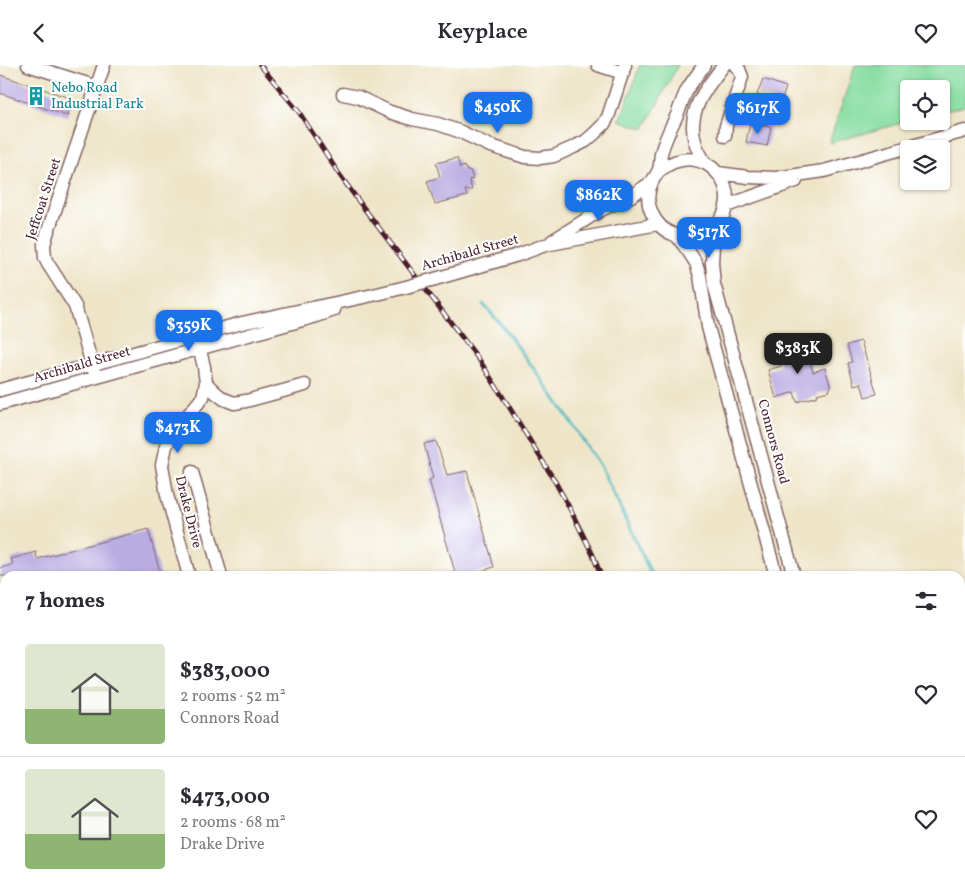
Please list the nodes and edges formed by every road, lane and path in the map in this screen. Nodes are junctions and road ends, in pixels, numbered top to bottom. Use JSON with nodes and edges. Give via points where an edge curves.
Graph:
{"nodes":[{"id":1,"x":28,"y":65,"type":"edge"},
{"id":2,"x":104,"y":65,"type":"edge"},
{"id":3,"x":598,"y":65,"type":"edge"},
{"id":4,"x":704,"y":65,"type":"edge"},
{"id":5,"x":724,"y":65,"type":"edge"},
{"id":6,"x":735,"y":65,"type":"edge"},
{"id":7,"x":624,"y":69,"type":"edge"},
{"id":8,"x":97,"y":87,"type":"junction"},
{"id":9,"x":343,"y":94,"type":"dead end"},
{"id":10,"x":965,"y":131,"type":"edge"},
{"id":11,"x":725,"y":136,"type":"dead end"},
{"id":12,"x":705,"y":163,"type":"junction"},
{"id":13,"x":659,"y":171,"type":"junction"},
{"id":14,"x":824,"y":171,"type":"junction"},
{"id":15,"x":718,"y":173,"type":"junction"},
{"id":16,"x":652,"y":182,"type":"junction"},
{"id":17,"x":726,"y":206,"type":"junction"},
{"id":18,"x":658,"y":224,"type":"junction"},
{"id":19,"x":714,"y":227,"type":"junction"},
{"id":20,"x":676,"y":235,"type":"junction"},
{"id":21,"x":545,"y":245,"type":"junction"},
{"id":22,"x":198,"y":342,"type":"junction"},
{"id":23,"x":94,"y":371,"type":"junction"},
{"id":24,"x":206,"y":383,"type":"junction"},
{"id":25,"x":305,"y":385,"type":"dead end"},
{"id":26,"x":0,"y":390,"type":"edge"},
{"id":27,"x":0,"y":404,"type":"edge"},
{"id":28,"x":192,"y":472,"type":"dead end"},
{"id":29,"x":188,"y":571,"type":"edge"},
{"id":30,"x":220,"y":571,"type":"edge"},
{"id":31,"x":775,"y":571,"type":"edge"},
{"id":32,"x":793,"y":571,"type":"edge"}],
"edges":[{"from":1,"to":8,"type":"street"},
{"from":2,"to":8,"type":"street","name":"Jeffcoat Street"},
{"from":3,"to":7,"type":"street"},
{"from":4,"to":13,"type":"street","via":[[687,90],[671,127],[661,153]]},
{"from":5,"to":12,"type":"street","via":[[701,95],[693,119],[696,145]]},
{"from":6,"to":11,"type":"street","via":[[742,77]]},
{"from":7,"to":9,"type":"street","via":[[604,124],[574,147],[540,158],[511,153],[461,132],[390,112],[358,97]]},
{"from":8,"to":23,"type":"street","name":"Jeffcoat Street","via":[[44,248],[48,265],[75,306]]},
{"from":10,"to":14,"type":"street"},
{"from":12,"to":13,"type":"street","via":[[678,160]]},
{"from":12,"to":15,"type":"street"},
{"from":13,"to":16,"type":"street"},
{"from":14,"to":15,"type":"street","via":[[776,178]]},
{"from":14,"to":17,"type":"street"},
{"from":15,"to":17,"type":"street","via":[[726,189]]},
{"from":16,"to":18,"type":"street","via":[[649,204]]},
{"from":16,"to":21,"type":"street","name":"Archibald Street"},
{"from":17,"to":19,"type":"street"},
{"from":18,"to":20,"type":"street"},
{"from":18,"to":21,"type":"street","name":"Archibald Street"},
{"from":19,"to":20,"type":"street","via":[[689,237]]},
{"from":19,"to":32,"type":"street","name":"Connors Road","via":[[714,284]]},
{"from":20,"to":31,"type":"street","via":[[696,263],[700,276],[708,327]]},
{"from":21,"to":22,"type":"street","name":"Archibald Street","bridge":true,"via":[[373,295],[317,316]]},
{"from":22,"to":23,"type":"street","name":"Archibald Street"},
{"from":22,"to":24,"type":"street"},
{"from":23,"to":26,"type":"street","name":"Archibald Street"},
{"from":23,"to":27,"type":"street","name":"Archibald Street"},
{"from":24,"to":25,"type":"street","via":[[224,399],[234,403]]},
{"from":24,"to":29,"type":"street","name":"Drake Drive","via":[[203,397],[166,446],[162,465]]},
{"from":28,"to":30,"type":"street"}]}
